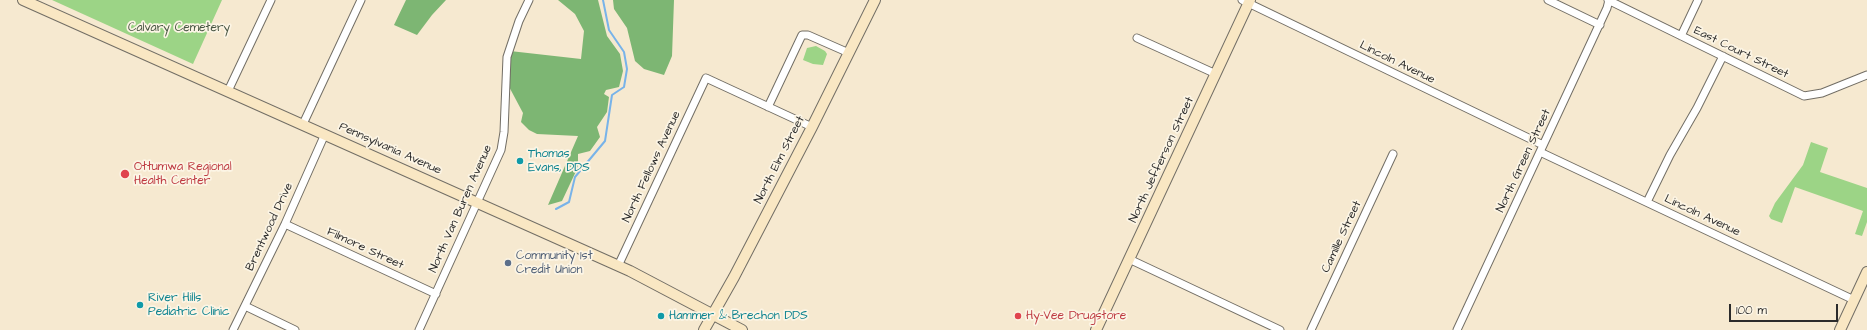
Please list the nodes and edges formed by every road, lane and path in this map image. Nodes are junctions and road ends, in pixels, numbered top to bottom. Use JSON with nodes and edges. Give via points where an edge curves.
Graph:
{"nodes":[{"id":1,"x":24,"y":0,"type":"edge"},
{"id":2,"x":271,"y":0,"type":"edge"},
{"id":3,"x":361,"y":0,"type":"edge"},
{"id":4,"x":530,"y":0,"type":"edge"},
{"id":5,"x":875,"y":0,"type":"edge"},
{"id":6,"x":1548,"y":0,"type":"edge"},
{"id":7,"x":1608,"y":0,"type":"edge"},
{"id":8,"x":1698,"y":0,"type":"edge"},
{"id":9,"x":1247,"y":1,"type":"edge"},
{"id":10,"x":1600,"y":25,"type":"junction"},
{"id":11,"x":1681,"y":36,"type":"junction"},
{"id":12,"x":1137,"y":38,"type":"dead end"},
{"id":13,"x":849,"y":54,"type":"junction"},
{"id":14,"x":1723,"y":56,"type":"junction"},
{"id":15,"x":1216,"y":74,"type":"junction"},
{"id":16,"x":1867,"y":75,"type":"edge"},
{"id":17,"x":228,"y":91,"type":"junction"},
{"id":18,"x":768,"y":107,"type":"junction"},
{"id":19,"x":303,"y":124,"type":"junction"},
{"id":20,"x":812,"y":127,"type":"junction"},
{"id":21,"x":325,"y":134,"type":"junction"},
{"id":22,"x":1542,"y":149,"type":"junction"},
{"id":23,"x":1393,"y":154,"type":"dead end"},
{"id":24,"x":477,"y":202,"type":"junction"},
{"id":25,"x":1647,"y":202,"type":"junction"},
{"id":26,"x":285,"y":224,"type":"junction"},
{"id":27,"x":1130,"y":259,"type":"junction"},
{"id":28,"x":618,"y":266,"type":"junction"},
{"id":29,"x":1867,"y":272,"type":"edge"},
{"id":30,"x":436,"y":294,"type":"junction"},
{"id":31,"x":1854,"y":300,"type":"junction"},
{"id":32,"x":245,"y":306,"type":"junction"},
{"id":33,"x":714,"y":314,"type":"junction"},
{"id":34,"x":233,"y":330,"type":"edge"},
{"id":35,"x":295,"y":330,"type":"edge"},
{"id":36,"x":419,"y":330,"type":"edge"},
{"id":37,"x":704,"y":330,"type":"edge"},
{"id":38,"x":742,"y":330,"type":"edge"},
{"id":39,"x":1096,"y":330,"type":"edge"},
{"id":40,"x":1280,"y":330,"type":"edge"},
{"id":41,"x":1311,"y":330,"type":"edge"},
{"id":42,"x":1458,"y":330,"type":"edge"},
{"id":43,"x":1840,"y":330,"type":"edge"}],
"edges":[{"from":1,"to":17,"type":"main road","name":"Pennsylvania Avenue"},
{"from":2,"to":17,"type":"street"},
{"from":3,"to":19,"type":"street"},
{"from":4,"to":24,"type":"street","name":"North Van Buren Avenue","via":[[519,21],[507,57],[501,150]]},
{"from":5,"to":13,"type":"main road","name":"North Elm Street"},
{"from":6,"to":10,"type":"street"},
{"from":7,"to":10,"type":"street","name":"North Green Street"},
{"from":7,"to":11,"type":"street","name":"East Court Street"},
{"from":8,"to":11,"type":"street"},
{"from":9,"to":15,"type":"main road","name":"North Jefferson Street"},
{"from":9,"to":22,"type":"street","name":"Lincoln Avenue"},
{"from":10,"to":22,"type":"street","name":"North Green Street"},
{"from":11,"to":14,"type":"street","name":"East Court Street"},
{"from":12,"to":15,"type":"street"},
{"from":13,"to":18,"type":"street","via":[[808,35],[802,35]]},
{"from":13,"to":20,"type":"main road","name":"North Elm Street"},
{"from":14,"to":16,"type":"street","name":"East Court Street","via":[[1804,96],[1822,93]]},
{"from":14,"to":25,"type":"street"},
{"from":15,"to":27,"type":"main road","name":"North Jefferson Street"},
{"from":17,"to":19,"type":"main road","name":"Pennsylvania Avenue"},
{"from":18,"to":20,"type":"street"},
{"from":18,"to":28,"type":"street","name":"North Fellows Avenue","via":[[706,78]]},
{"from":19,"to":21,"type":"main road","name":"Pennsylvania Avenue"},
{"from":20,"to":33,"type":"main road","name":"North Elm Street"},
{"from":21,"to":24,"type":"main road","name":"Pennsylvania Avenue"},
{"from":21,"to":26,"type":"street","name":"Brentwood Drive"},
{"from":22,"to":25,"type":"street","name":"Lincoln Avenue"},
{"from":22,"to":42,"type":"street","name":"North Green Street"},
{"from":23,"to":41,"type":"street","name":"Camille Street"},
{"from":24,"to":28,"type":"main road","name":"Pennsylvania Avenue"},
{"from":24,"to":30,"type":"street","name":"North Van Buren Avenue"},
{"from":25,"to":31,"type":"street","name":"Lincoln Avenue"},
{"from":26,"to":30,"type":"street","name":"Filmore Street"},
{"from":26,"to":32,"type":"street","name":"Brentwood Drive"},
{"from":27,"to":39,"type":"main road","name":"North Jefferson Street"},
{"from":27,"to":40,"type":"street"},
{"from":28,"to":33,"type":"main road","name":"Pennsylvania Avenue"},
{"from":29,"to":31,"type":"main road"},
{"from":30,"to":36,"type":"street","name":"North Van Buren Avenue"},
{"from":31,"to":43,"type":"main road"},
{"from":32,"to":34,"type":"street","name":"Brentwood Drive"},
{"from":32,"to":35,"type":"street"},
{"from":33,"to":37,"type":"main road","name":"North Elm Street"},
{"from":33,"to":38,"type":"main road","name":"Pennsylvania Avenue"}]}
